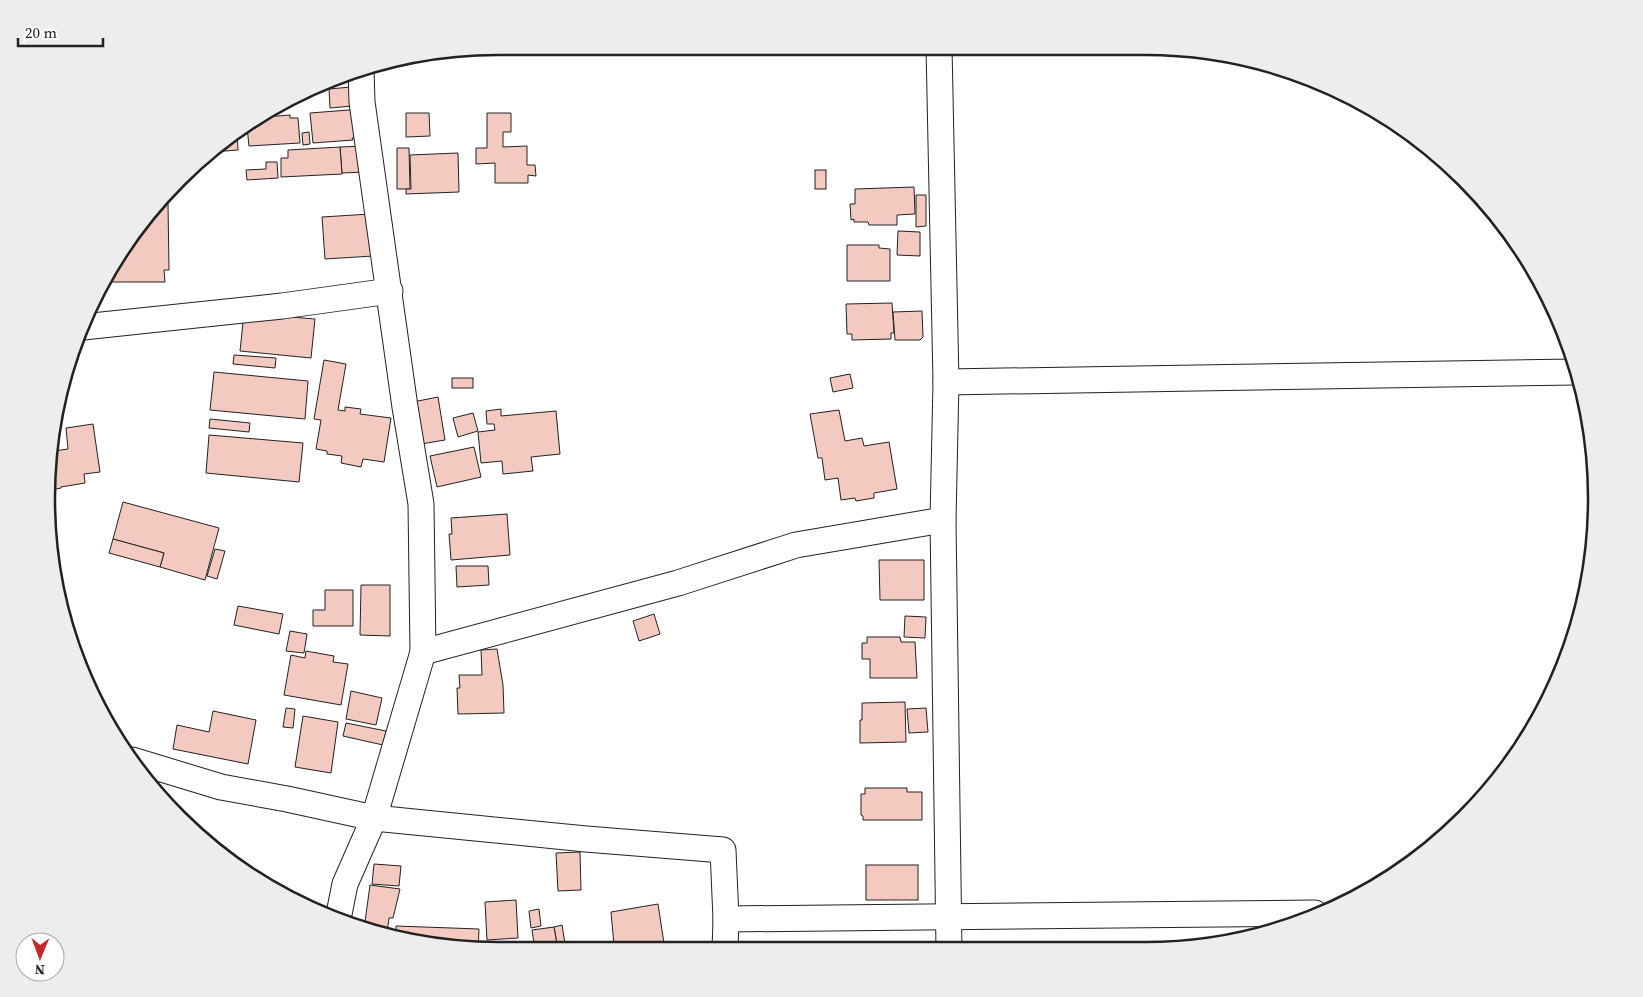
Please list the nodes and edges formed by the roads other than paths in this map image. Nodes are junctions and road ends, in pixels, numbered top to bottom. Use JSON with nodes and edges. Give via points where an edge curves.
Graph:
{"nodes":[{"id":1,"x":938,"y":55,"type":"edge"},
{"id":2,"x":361,"y":77,"type":"edge"},
{"id":3,"x":390,"y":291,"type":"junction"},
{"id":4,"x":90,"y":326,"type":"edge"},
{"id":5,"x":1569,"y":372,"type":"edge"},
{"id":6,"x":946,"y":382,"type":"junction"},
{"id":7,"x":943,"y":520,"type":"junction"},
{"id":8,"x":423,"y":652,"type":"junction"},
{"id":9,"x":144,"y":764,"type":"edge"},
{"id":10,"x":374,"y":818,"type":"junction"},
{"id":11,"x":339,"y":912,"type":"edge"},
{"id":12,"x":1300,"y":913,"type":"edge"},
{"id":13,"x":949,"y":916,"type":"junction"},
{"id":14,"x":726,"y":919,"type":"junction"},
{"id":15,"x":725,"y":942,"type":"edge"},
{"id":16,"x":949,"y":942,"type":"edge"}],
"edges":[{"from":1,"to":6,"type":"street"},
{"from":2,"to":3,"type":"street","via":[[362,102]]},
{"from":3,"to":4,"type":"street"},
{"from":3,"to":8,"type":"street","via":[[421,504]]},
{"from":5,"to":6,"type":"street"},
{"from":6,"to":7,"type":"street"},
{"from":7,"to":8,"type":"street","via":[[796,545],[678,582]]},
{"from":7,"to":13,"type":"street"},
{"from":8,"to":10,"type":"street"},
{"from":9,"to":10,"type":"street","via":[[221,787]]},
{"from":10,"to":11,"type":"street","via":[[345,884]]},
{"from":10,"to":14,"type":"street","via":[[723,850]]},
{"from":12,"to":13,"type":"street"},
{"from":13,"to":14,"type":"street"},
{"from":13,"to":16,"type":"street"},
{"from":14,"to":15,"type":"street"}]}
